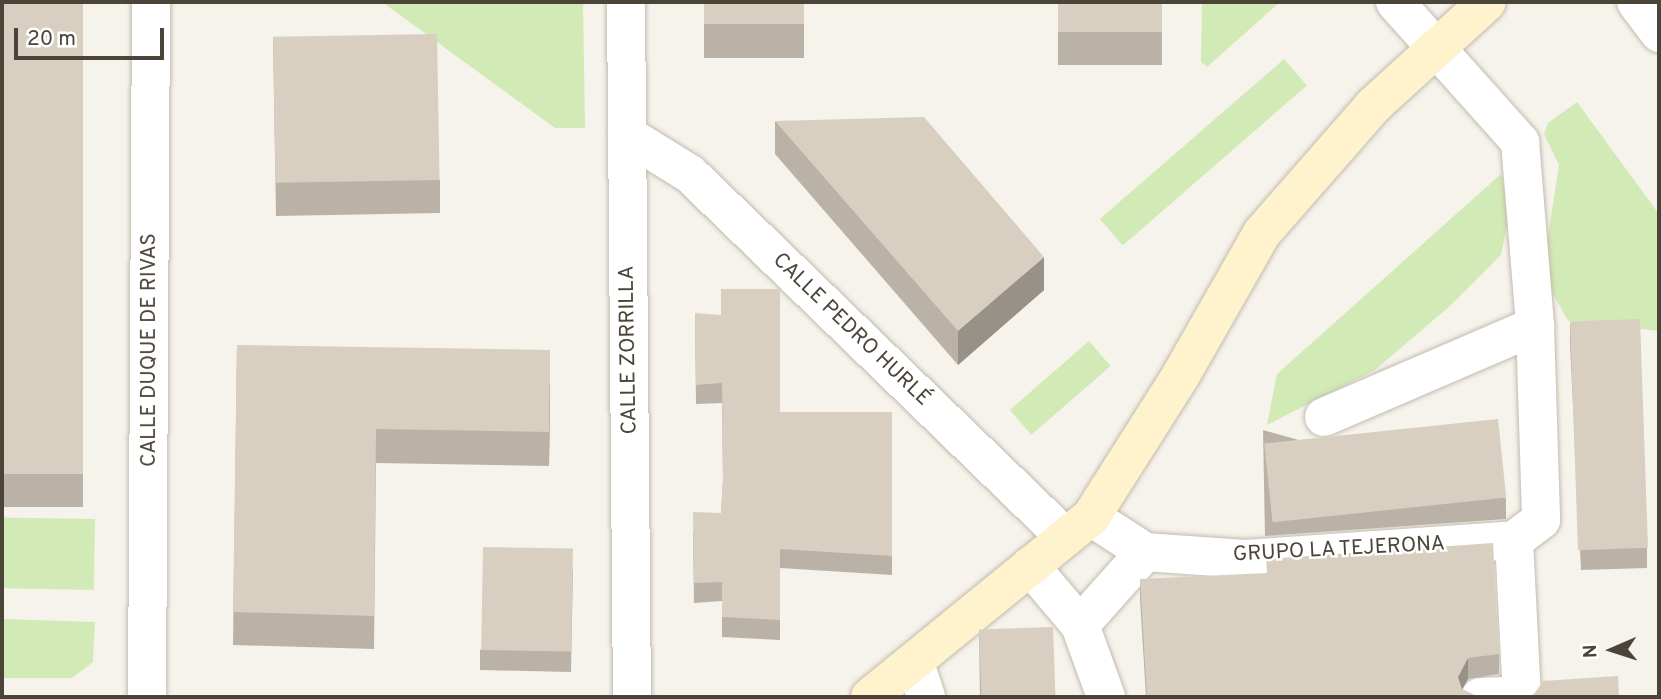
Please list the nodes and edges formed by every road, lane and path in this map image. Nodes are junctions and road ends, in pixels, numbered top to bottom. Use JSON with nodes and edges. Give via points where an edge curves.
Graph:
{"nodes":[{"id":1,"x":150,"y":2,"type":"edge"},
{"id":2,"x":626,"y":2,"type":"edge"},
{"id":3,"x":1395,"y":2,"type":"edge"},
{"id":4,"x":1487,"y":2,"type":"edge"},
{"id":5,"x":1636,"y":2,"type":"edge"},
{"id":6,"x":1659,"y":33,"type":"edge"},
{"id":7,"x":1438,"y":47,"type":"junction"},
{"id":8,"x":627,"y":135,"type":"junction"},
{"id":9,"x":1535,"y":326,"type":"junction"},
{"id":10,"x":1324,"y":417,"type":"dead end"},
{"id":11,"x":1078,"y":527,"type":"junction"},
{"id":12,"x":1514,"y":540,"type":"junction"},
{"id":13,"x":1145,"y":552,"type":"junction"},
{"id":14,"x":1030,"y":566,"type":"junction"},
{"id":15,"x":1080,"y":625,"type":"junction"},
{"id":16,"x":921,"y":680,"type":"edge"},
{"id":17,"x":1522,"y":696,"type":"edge"},
{"id":18,"x":147,"y":697,"type":"edge"},
{"id":19,"x":632,"y":697,"type":"edge"},
{"id":20,"x":870,"y":697,"type":"edge"},
{"id":21,"x":1106,"y":697,"type":"edge"},
{"id":22,"x":1480,"y":697,"type":"edge"}],
"edges":[{"from":1,"to":18,"type":"street","name":"CALLE DUQUE DE RIVAS"},
{"from":2,"to":8,"type":"street","name":"CALLE ZORRILLA"},
{"from":3,"to":7,"type":"street"},
{"from":4,"to":7,"type":"street"},
{"from":5,"to":6,"type":"street"},
{"from":7,"to":9,"type":"street","via":[[1520,142]]},
{"from":7,"to":11,"type":"street","via":[[1373,106],[1262,233],[1181,375]]},
{"from":8,"to":11,"type":"street","name":"CALLE PEDRO HURLÉ","via":[[690,174]]},
{"from":8,"to":19,"type":"street","name":"CALLE ZORRILLA"},
{"from":9,"to":10,"type":"street"},
{"from":9,"to":12,"type":"street","via":[[1541,520]]},
{"from":11,"to":13,"type":"street","name":"GRUPO LA TEJERONA"},
{"from":11,"to":14,"type":"street"},
{"from":12,"to":13,"type":"street","name":"GRUPO LA TEJERONA","via":[[1245,559]]},
{"from":12,"to":17,"type":"street"},
{"from":13,"to":15,"type":"street"},
{"from":14,"to":15,"type":"street"},
{"from":14,"to":16,"type":"street"},
{"from":15,"to":21,"type":"street"},
{"from":16,"to":20,"type":"street"},
{"from":17,"to":22,"type":"street"}]}
